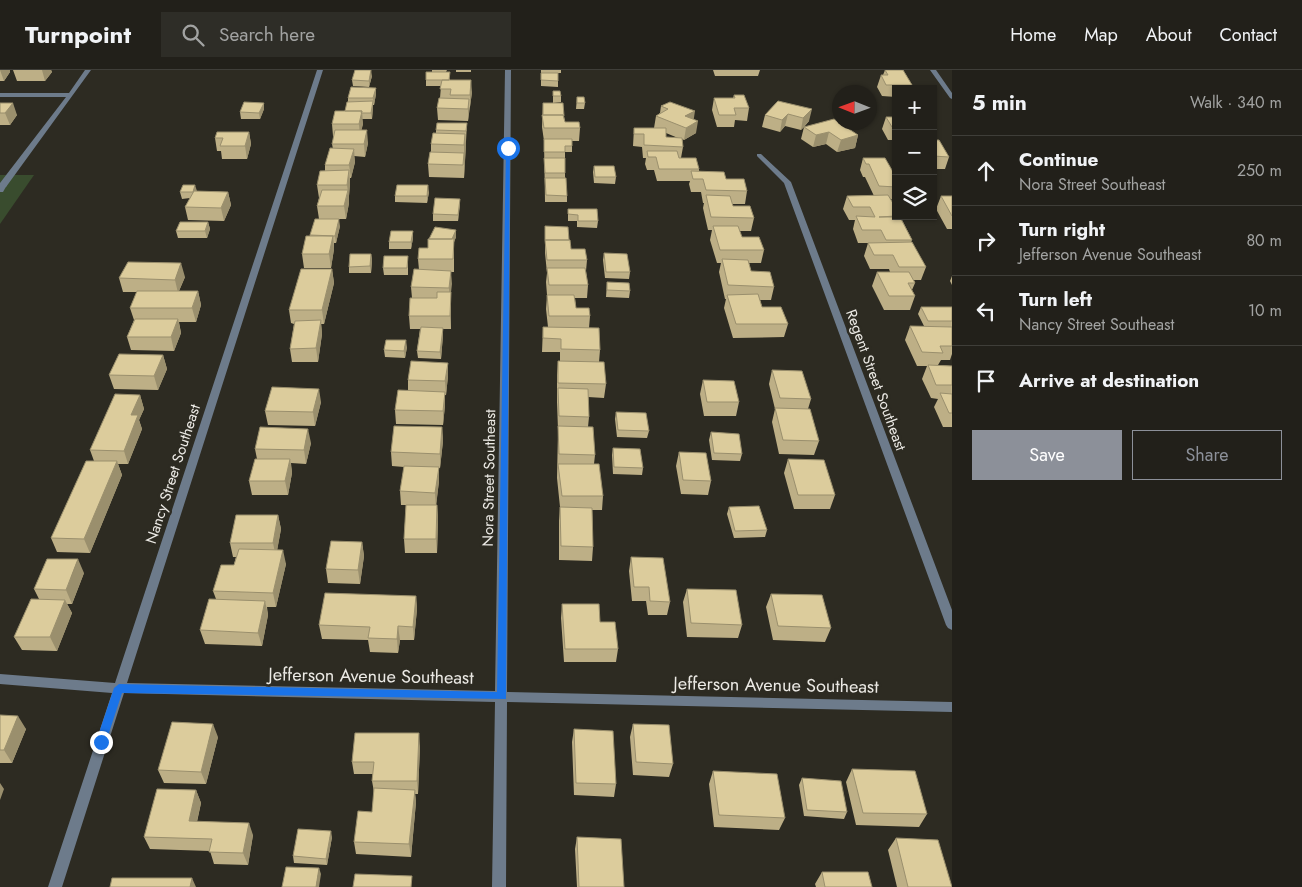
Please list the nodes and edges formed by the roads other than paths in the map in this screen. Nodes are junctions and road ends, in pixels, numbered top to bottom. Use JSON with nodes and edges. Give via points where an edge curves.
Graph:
{"nodes":[{"id":1,"x":88,"y":70,"type":"edge"},
{"id":2,"x":320,"y":70,"type":"edge"},
{"id":3,"x":508,"y":70,"type":"edge"},
{"id":4,"x":934,"y":70,"type":"edge"},
{"id":5,"x":0,"y":95,"type":"edge"},
{"id":6,"x":71,"y":95,"type":"junction"},
{"id":7,"x":952,"y":97,"type":"edge"},
{"id":8,"x":759,"y":155,"type":"dead end"},
{"id":9,"x":1,"y":187,"type":"edge"},
{"id":10,"x":952,"y":625,"type":"edge"},
{"id":11,"x":0,"y":679,"type":"edge"},
{"id":12,"x":119,"y":688,"type":"junction"},
{"id":13,"x":502,"y":696,"type":"junction"},
{"id":14,"x":952,"y":707,"type":"edge"},
{"id":15,"x":55,"y":887,"type":"edge"},
{"id":16,"x":498,"y":887,"type":"edge"}],
"edges":[{"from":1,"to":6,"type":"street"},
{"from":2,"to":12,"type":"street","name":"Nancy Street Southeast"},
{"from":3,"to":13,"type":"street","name":"Nora Street Southeast"},
{"from":4,"to":7,"type":"street"},
{"from":5,"to":6,"type":"street"},
{"from":6,"to":9,"type":"street"},
{"from":8,"to":10,"type":"street","name":"Regent Street Southeast","via":[[787,182]]},
{"from":11,"to":12,"type":"street","name":"Jefferson Avenue Southeast"},
{"from":12,"to":13,"type":"street","name":"Jefferson Avenue Southeast"},
{"from":12,"to":15,"type":"street","name":"Nancy Street Southeast"},
{"from":13,"to":14,"type":"street","name":"Jefferson Avenue Southeast"},
{"from":13,"to":16,"type":"street","name":"Nora Street Southeast"}]}
